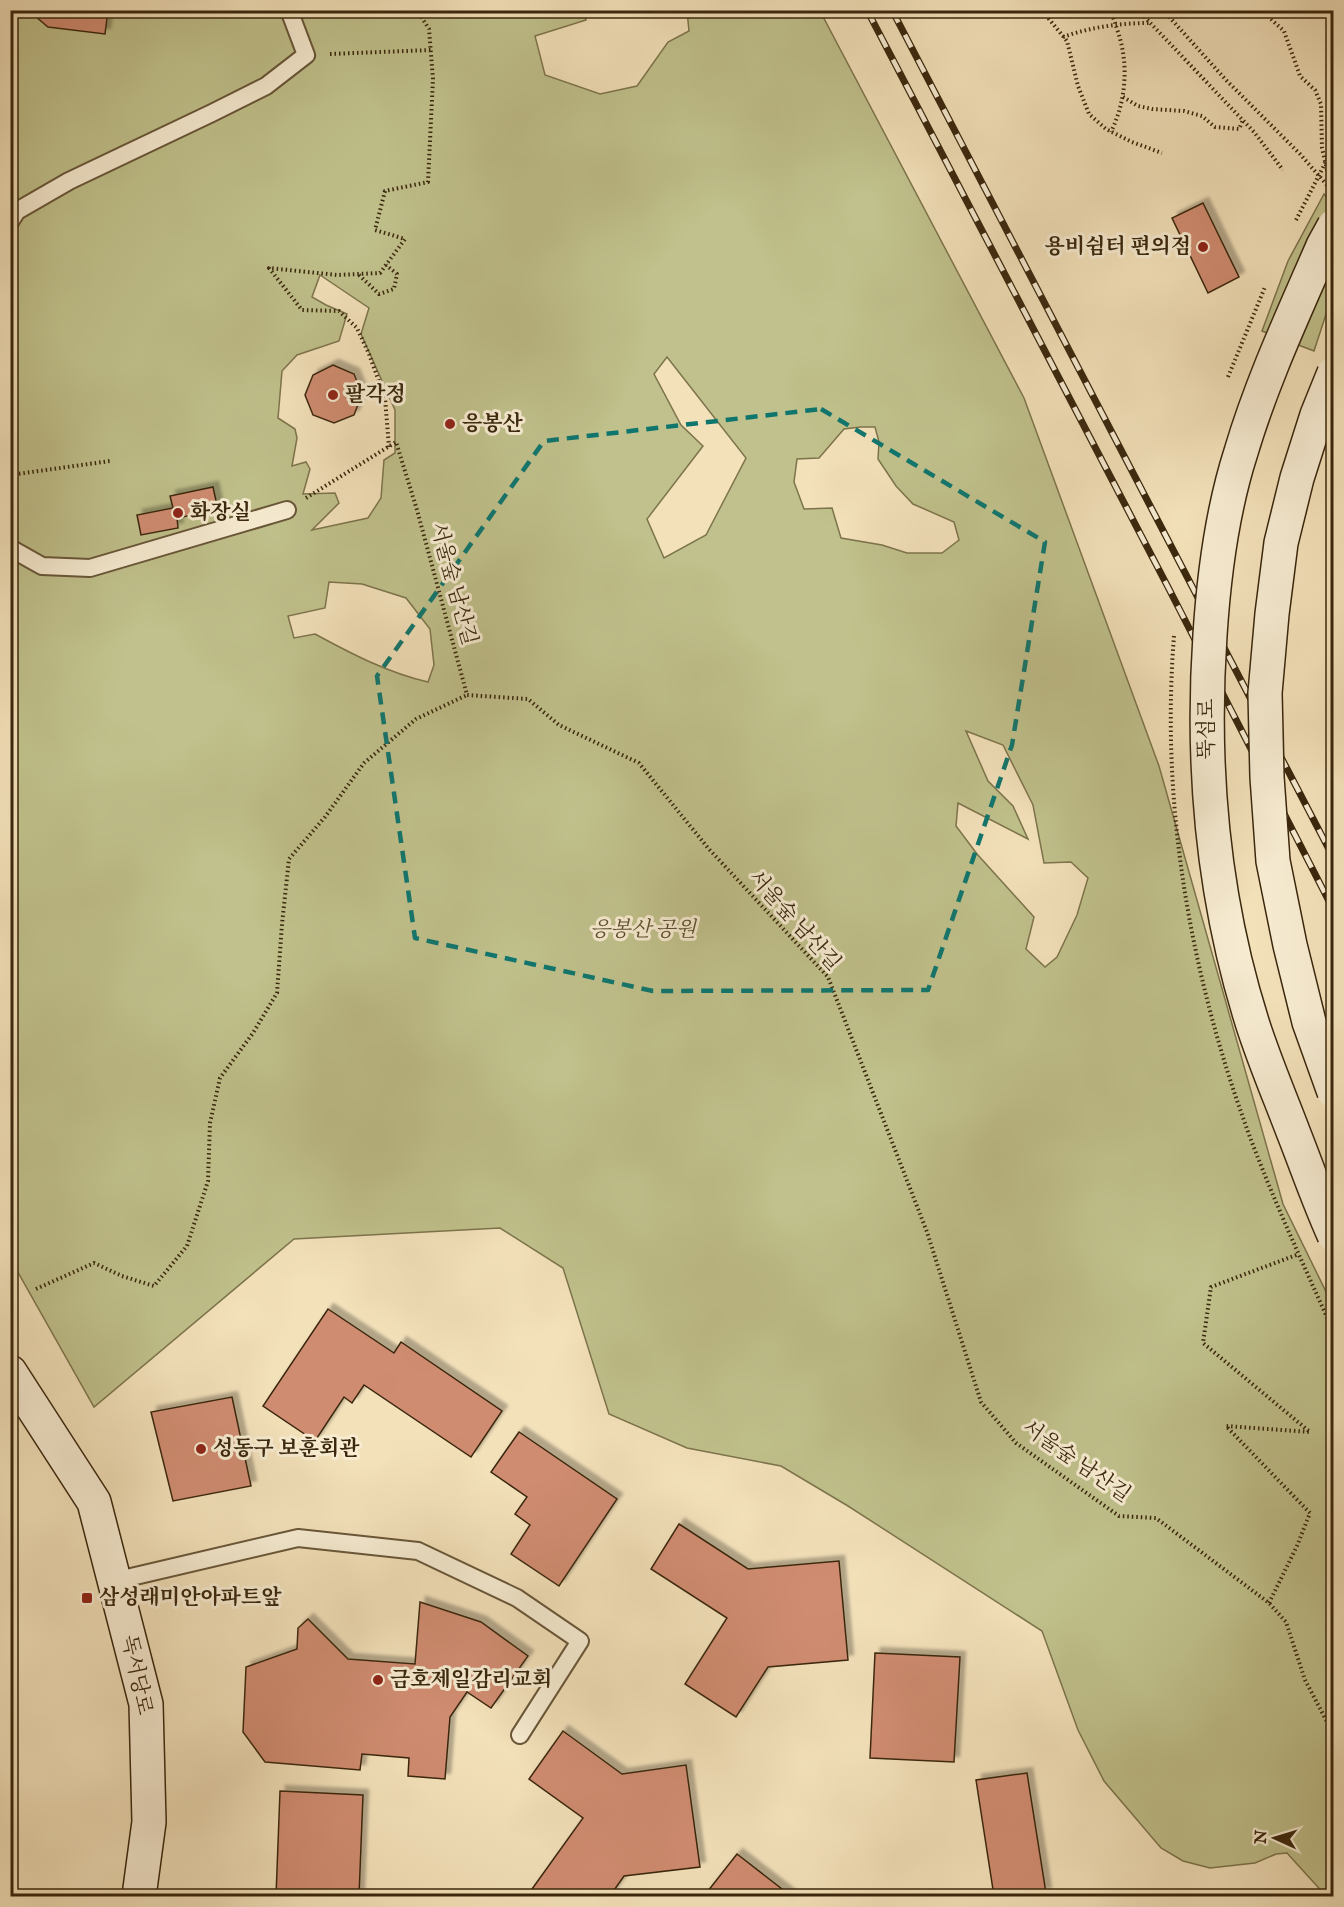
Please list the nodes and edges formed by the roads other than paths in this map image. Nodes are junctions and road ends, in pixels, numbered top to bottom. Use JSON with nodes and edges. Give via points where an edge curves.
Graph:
{"nodes":[{"id":1,"x":289,"y":10,"type":"edge"},
{"id":2,"x":10,"y":222,"type":"edge"},
{"id":3,"x":1334,"y":226,"type":"edge"},
{"id":4,"x":1334,"y":373,"type":"edge"},
{"id":5,"x":287,"y":510,"type":"road end"},
{"id":6,"x":10,"y":548,"type":"edge"},
{"id":7,"x":1334,"y":1092,"type":"edge"},
{"id":8,"x":1334,"y":1234,"type":"edge"},
{"id":9,"x":10,"y":1372,"type":"edge"},
{"id":10,"x":114,"y":1581,"type":"junction"},
{"id":11,"x":520,"y":1735,"type":"dead end"},
{"id":12,"x":139,"y":1896,"type":"edge"}],
"edges":[{"from":1,"to":2,"type":"lane","via":[[306,55],[266,86],[69,181],[17,211]]},
{"from":3,"to":8,"type":"main road","name":"뚝섬로","bridge":true,"via":[[1268,374],[1240,452],[1222,526],[1213,595],[1206,740],[1209,810],[1233,953],[1252,1024]]},
{"from":4,"to":7,"type":"main road","bridge":true,"via":[[1296,478],[1281,543],[1265,693],[1273,861],[1309,1022]]},
{"from":5,"to":6,"type":"lane","via":[[90,568],[42,566]]},
{"from":9,"to":10,"type":"main road","name":"독서당로","via":[[94,1502]]},
{"from":10,"to":11,"type":"lane","via":[[298,1538],[418,1551],[516,1598],[580,1641]]},
{"from":10,"to":12,"type":"main road","name":"독서당로","via":[[146,1704],[149,1822]]}]}
